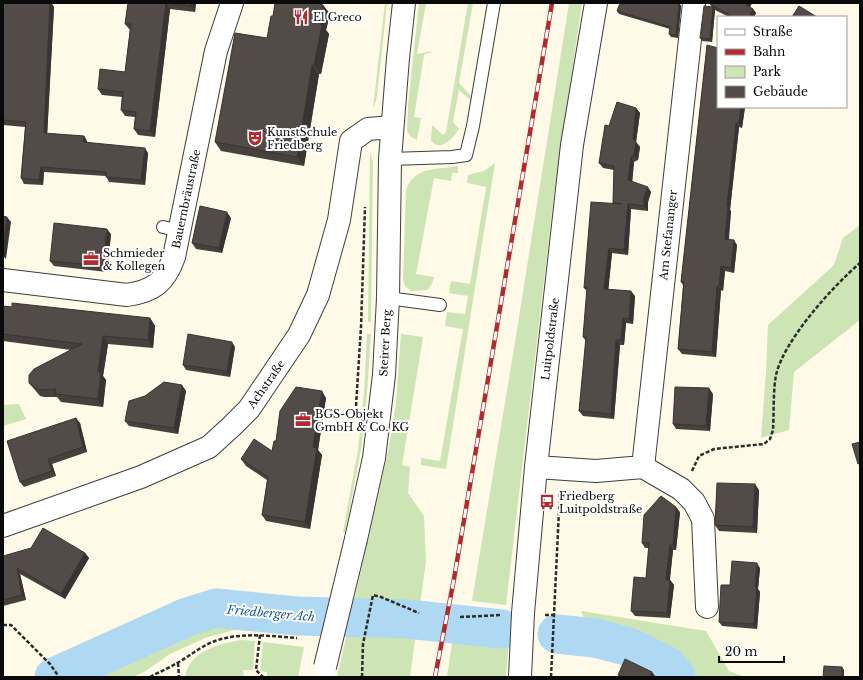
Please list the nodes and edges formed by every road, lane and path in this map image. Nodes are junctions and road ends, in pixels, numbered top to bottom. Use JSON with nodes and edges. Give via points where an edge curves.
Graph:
{"nodes":[{"id":1,"x":232,"y":3,"type":"edge"},
{"id":2,"x":404,"y":3,"type":"edge"},
{"id":3,"x":494,"y":3,"type":"edge"},
{"id":4,"x":596,"y":3,"type":"edge"},
{"id":5,"x":694,"y":3,"type":"edge"},
{"id":6,"x":392,"y":127,"type":"junction"},
{"id":7,"x":390,"y":159,"type":"junction"},
{"id":8,"x":365,"y":200,"type":"dead end"},
{"id":9,"x":860,"y":263,"type":"edge"},
{"id":10,"x":3,"y":280,"type":"edge"},
{"id":11,"x":388,"y":298,"type":"junction"},
{"id":12,"x":440,"y":306,"type":"dead end"},
{"id":13,"x":356,"y":407,"type":"dead end"},
{"id":14,"x":536,"y":467,"type":"junction"},
{"id":15,"x":643,"y":467,"type":"junction"},
{"id":16,"x":681,"y":489,"type":"junction"},
{"id":17,"x":3,"y":526,"type":"edge"},
{"id":18,"x":707,"y":607,"type":"dead end"},
{"id":19,"x":419,"y":613,"type":"dead end"},
{"id":20,"x":554,"y":615,"type":"dead end"},
{"id":21,"x":3,"y":626,"type":"edge"},
{"id":22,"x":260,"y":635,"type":"junction"},
{"id":23,"x":297,"y":638,"type":"dead end"},
{"id":24,"x":178,"y":663,"type":"junction"},
{"id":25,"x":324,"y":672,"type":"edge"},
{"id":26,"x":59,"y":677,"type":"edge"},
{"id":27,"x":150,"y":677,"type":"edge"},
{"id":28,"x":179,"y":677,"type":"edge"},
{"id":29,"x":263,"y":677,"type":"edge"},
{"id":30,"x":362,"y":677,"type":"edge"},
{"id":31,"x":520,"y":677,"type":"edge"},
{"id":32,"x":552,"y":677,"type":"edge"}],
"edges":[{"from":1,"to":10,"type":"street","name":"Bauernbräustraße","via":[[216,51],[172,229],[174,256],[170,269],[163,279],[142,293],[127,295]]},
{"from":2,"to":6,"type":"street","name":"Steirer Berg"},
{"from":3,"to":7,"type":"lane","via":[[466,155]]},
{"from":4,"to":14,"type":"street","name":"Luitpoldstraße","via":[[572,145]]},
{"from":5,"to":15,"type":"street","name":"Am Stefananger"},
{"from":6,"to":7,"type":"street","name":"Steirer Berg"},
{"from":6,"to":17,"type":"street","name":"Achstraße","via":[[368,129],[351,141],[339,220],[318,295],[299,334],[249,409],[208,446],[141,477]]},
{"from":7,"to":11,"type":"street","name":"Steirer Berg"},
{"from":8,"to":13,"type":"path"},
{"from":9,"to":16,"type":"path","via":[[814,311],[779,364],[773,430],[770,438],[764,444],[714,449],[699,456]]},
{"from":11,"to":12,"type":"lane"},
{"from":11,"to":25,"type":"street","name":"Steirer Berg","bridge":true,"via":[[384,375],[374,458]]},
{"from":14,"to":15,"type":"street","via":[[596,471]]},
{"from":14,"to":31,"type":"street","name":"Luitpoldstraße"},
{"from":15,"to":16,"type":"street"},
{"from":16,"to":18,"type":"street","via":[[694,502],[703,520]]},
{"from":19,"to":30,"type":"path","via":[[374,595],[364,636]]},
{"from":20,"to":32,"type":"path"},
{"from":21,"to":26,"type":"path","via":[[11,625],[50,664]]},
{"from":22,"to":23,"type":"path"},
{"from":22,"to":24,"type":"path","via":[[229,637],[214,642],[194,651]]},
{"from":22,"to":29,"type":"path","via":[[256,670]]},
{"from":24,"to":27,"type":"path"},
{"from":24,"to":28,"type":"path"}]}
